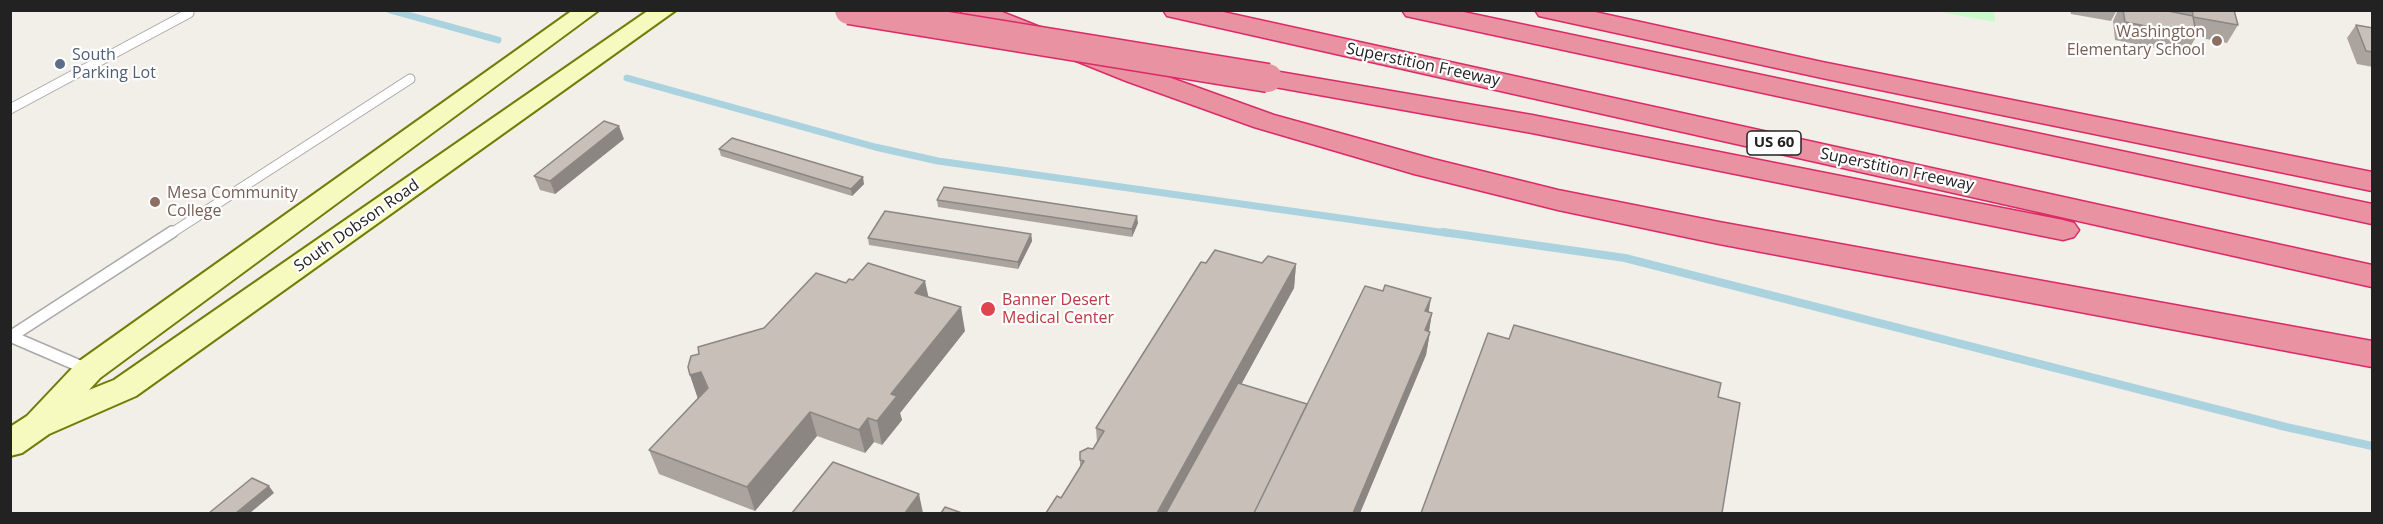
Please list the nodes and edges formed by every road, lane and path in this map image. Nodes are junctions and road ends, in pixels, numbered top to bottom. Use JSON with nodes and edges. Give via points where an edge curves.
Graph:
{"nodes":[{"id":1,"x":588,"y":10,"type":"edge"},
{"id":2,"x":666,"y":10,"type":"edge"},
{"id":3,"x":849,"y":10,"type":"edge"},
{"id":4,"x":973,"y":10,"type":"edge"},
{"id":5,"x":1176,"y":10,"type":"edge"},
{"id":6,"x":1415,"y":10,"type":"edge"},
{"id":7,"x":1548,"y":10,"type":"edge"},
{"id":8,"x":189,"y":13,"type":"dead end"},
{"id":9,"x":410,"y":79,"type":"dead end"},
{"id":10,"x":10,"y":109,"type":"edge"},
{"id":11,"x":2373,"y":182,"type":"edge"},
{"id":12,"x":2373,"y":214,"type":"edge"},
{"id":13,"x":2373,"y":276,"type":"edge"},
{"id":14,"x":2373,"y":295,"type":"edge"},
{"id":15,"x":11,"y":337,"type":"edge"},
{"id":16,"x":2373,"y":354,"type":"edge"},
{"id":17,"x":89,"y":370,"type":"junction"},
{"id":18,"x":38,"y":425,"type":"junction"},
{"id":19,"x":10,"y":444,"type":"edge"}],
"edges":[{"from":1,"to":17,"type":"main road","name":"South Dobson Road"},
{"from":2,"to":18,"type":"main road","name":"South Dobson Road","via":[[125,388]]},
{"from":3,"to":14,"type":"highway","bridge":true,"via":[[1542,127],[2082,233]]},
{"from":4,"to":16,"type":"highway","via":[[1264,121],[1525,192]]},
{"from":5,"to":13,"type":"highway","name":"Superstition Freeway","number":"US 60"},
{"from":6,"to":12,"type":"highway"},
{"from":7,"to":11,"type":"highway","via":[[1821,70]]},
{"from":8,"to":10,"type":"lane"},
{"from":9,"to":15,"type":"lane"},
{"from":15,"to":17,"type":"lane"},
{"from":17,"to":18,"type":"main road","name":"South Dobson Road"},
{"from":18,"to":19,"type":"main road","name":"South Dobson Road"}]}
